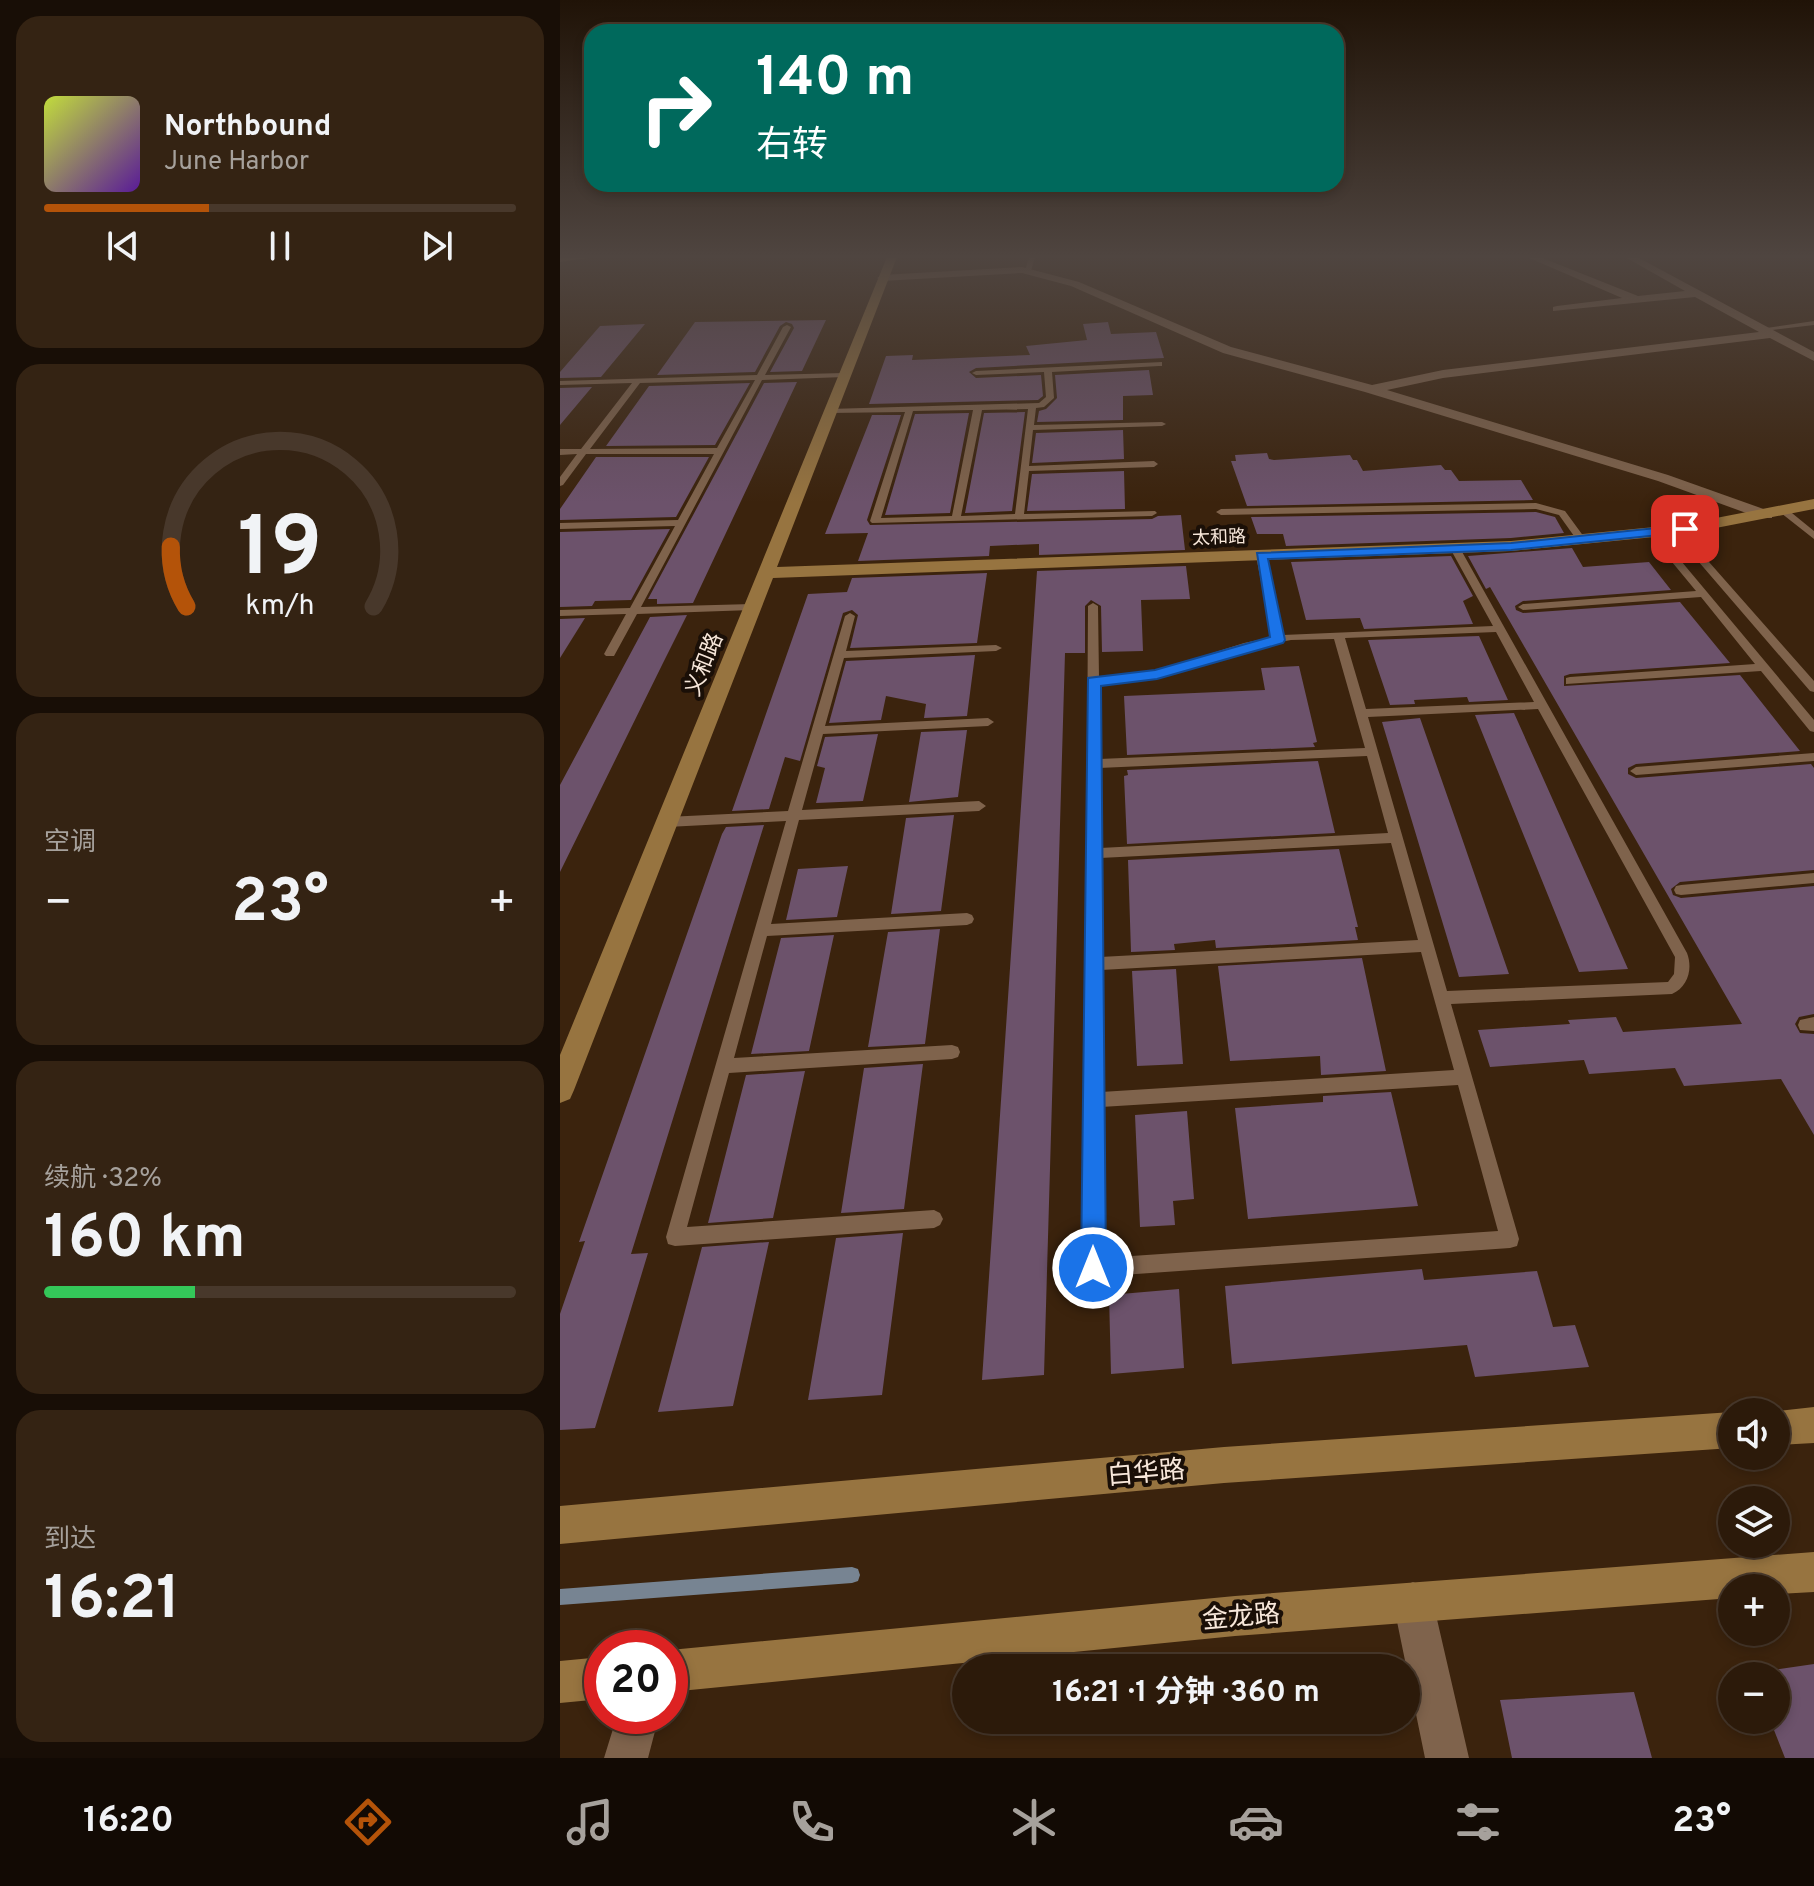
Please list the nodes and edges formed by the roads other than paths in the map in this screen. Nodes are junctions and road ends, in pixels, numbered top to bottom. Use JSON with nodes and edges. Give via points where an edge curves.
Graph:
{"nodes":[{"id":1,"x":780,"y":339,"type":"edge"},
{"id":2,"x":858,"y":339,"type":"edge"},
{"id":3,"x":1202,"y":339,"type":"edge"},
{"id":4,"x":1714,"y":339,"type":"edge"},
{"id":5,"x":1781,"y":339,"type":"edge"},
{"id":6,"x":1814,"y":357,"type":"edge"},
{"id":7,"x":1159,"y":364,"type":"dead end"},
{"id":8,"x":1048,"y":370,"type":"junction"},
{"id":9,"x":976,"y":373,"type":"dead end"},
{"id":10,"x":844,"y":375,"type":"junction"},
{"id":11,"x":760,"y":377,"type":"junction"},
{"id":12,"x":638,"y":381,"type":"junction"},
{"id":13,"x":560,"y":383,"type":"edge"},
{"id":14,"x":1370,"y":389,"type":"junction"},
{"id":15,"x":1032,"y":406,"type":"junction"},
{"id":16,"x":978,"y":407,"type":"junction"},
{"id":17,"x":910,"y":409,"type":"junction"},
{"id":18,"x":829,"y":411,"type":"junction"},
{"id":19,"x":1162,"y":424,"type":"dead end"},
{"id":20,"x":1029,"y":428,"type":"junction"},
{"id":21,"x":720,"y":451,"type":"junction"},
{"id":22,"x":560,"y":452,"type":"edge"},
{"id":23,"x":582,"y":454,"type":"junction"},
{"id":24,"x":1154,"y":464,"type":"dead end"},
{"id":25,"x":1025,"y":469,"type":"junction"},
{"id":26,"x":560,"y":483,"type":"edge"},
{"id":27,"x":1814,"y":504,"type":"edge"},
{"id":28,"x":1784,"y":511,"type":"junction"},
{"id":29,"x":1221,"y":512,"type":"dead end"},
{"id":30,"x":1152,"y":513,"type":"dead end"},
{"id":31,"x":1766,"y":515,"type":"junction"},
{"id":32,"x":1019,"y":517,"type":"junction"},
{"id":33,"x":956,"y":518,"type":"junction"},
{"id":34,"x":681,"y":523,"type":"junction"},
{"id":35,"x":560,"y":526,"type":"edge"},
{"id":36,"x":1676,"y":530,"type":"junction"},
{"id":37,"x":1653,"y":533,"type":"junction"},
{"id":38,"x":1814,"y":536,"type":"edge"},
{"id":39,"x":1582,"y":541,"type":"junction"},
{"id":40,"x":1456,"y":550,"type":"junction"},
{"id":41,"x":1261,"y":556,"type":"junction"},
{"id":42,"x":765,"y":573,"type":"junction"},
{"id":43,"x":1703,"y":594,"type":"junction"},
{"id":44,"x":1093,"y":606,"type":"dead end"},
{"id":45,"x":752,"y":607,"type":"junction"},
{"id":46,"x":1523,"y":607,"type":"dead end"},
{"id":47,"x":633,"y":611,"type":"junction"},
{"id":48,"x":560,"y":613,"type":"edge"},
{"id":49,"x":850,"y":616,"type":"dead end"},
{"id":50,"x":1501,"y":629,"type":"junction"},
{"id":51,"x":1339,"y":636,"type":"junction"},
{"id":52,"x":1278,"y":640,"type":"junction"},
{"id":53,"x":996,"y":648,"type":"dead end"},
{"id":54,"x":610,"y":654,"type":"dead end"},
{"id":55,"x":840,"y":655,"type":"junction"},
{"id":56,"x":1763,"y":667,"type":"junction"},
{"id":57,"x":1570,"y":681,"type":"dead end"},
{"id":58,"x":1093,"y":682,"type":"junction"},
{"id":59,"x":1814,"y":688,"type":"edge"},
{"id":60,"x":1543,"y":705,"type":"junction"},
{"id":61,"x":1361,"y":713,"type":"junction"},
{"id":62,"x":988,"y":722,"type":"dead end"},
{"id":63,"x":1814,"y":728,"type":"edge"},
{"id":64,"x":818,"y":730,"type":"junction"},
{"id":65,"x":1372,"y":752,"type":"junction"},
{"id":66,"x":1814,"y":757,"type":"edge"},
{"id":67,"x":1094,"y":764,"type":"junction"},
{"id":68,"x":1636,"y":771,"type":"dead end"},
{"id":69,"x":979,"y":806,"type":"dead end"},
{"id":70,"x":794,"y":815,"type":"junction"},
{"id":71,"x":667,"y":822,"type":"junction"},
{"id":72,"x":1396,"y":838,"type":"junction"},
{"id":73,"x":1093,"y":853,"type":"junction"},
{"id":74,"x":1814,"y":878,"type":"edge"},
{"id":75,"x":1681,"y":890,"type":"dead end"},
{"id":76,"x":967,"y":919,"type":"dead end"},
{"id":77,"x":762,"y":930,"type":"junction"},
{"id":78,"x":1426,"y":946,"type":"junction"},
{"id":79,"x":1094,"y":964,"type":"junction"},
{"id":80,"x":1441,"y":998,"type":"junction"},
{"id":81,"x":952,"y":1052,"type":"dead end"},
{"id":82,"x":723,"y":1066,"type":"junction"},
{"id":83,"x":1464,"y":1077,"type":"junction"},
{"id":84,"x":560,"y":1090,"type":"edge"},
{"id":85,"x":1093,"y":1100,"type":"junction"},
{"id":86,"x":934,"y":1219,"type":"dead end"},
{"id":87,"x":1814,"y":1425,"type":"edge"},
{"id":88,"x":1790,"y":1426,"type":"edge"},
{"id":89,"x":1718,"y":1431,"type":"edge"},
{"id":90,"x":560,"y":1525,"type":"edge"},
{"id":91,"x":1814,"y":1572,"type":"edge"},
{"id":92,"x":1413,"y":1602,"type":"junction"},
{"id":93,"x":688,"y":1669,"type":"edge"},
{"id":94,"x":584,"y":1680,"type":"edge"},
{"id":95,"x":560,"y":1682,"type":"edge"},
{"id":96,"x":633,"y":1734,"type":"edge"},
{"id":97,"x":626,"y":1758,"type":"edge"},
{"id":98,"x":1447,"y":1758,"type":"edge"}],
"edges":[{"from":1,"to":11,"type":"lane"},
{"from":2,"to":10,"type":"street","name":"义和路"},
{"from":3,"to":14,"type":"street"},
{"from":4,"to":14,"type":"street","via":[[1443,374]]},
{"from":5,"to":6,"type":"street"},
{"from":7,"to":8,"type":"lane"},
{"from":8,"to":9,"type":"lane"},
{"from":8,"to":15,"type":"lane","via":[[1050,398]]},
{"from":10,"to":11,"type":"lane"},
{"from":10,"to":18,"type":"street","name":"义和路"},
{"from":11,"to":12,"type":"lane"},
{"from":11,"to":21,"type":"lane"},
{"from":12,"to":13,"type":"lane"},
{"from":12,"to":23,"type":"lane"},
{"from":14,"to":31,"type":"street","via":[[1663,478]]},
{"from":15,"to":16,"type":"lane"},
{"from":15,"to":20,"type":"lane"},
{"from":16,"to":17,"type":"lane"},
{"from":16,"to":33,"type":"lane"},
{"from":17,"to":18,"type":"lane"},
{"from":17,"to":33,"type":"lane","via":[[875,521]]},
{"from":18,"to":42,"type":"street","name":"义和路"},
{"from":19,"to":20,"type":"lane"},
{"from":20,"to":25,"type":"lane"},
{"from":21,"to":23,"type":"lane"},
{"from":21,"to":34,"type":"lane"},
{"from":22,"to":23,"type":"lane"},
{"from":23,"to":26,"type":"lane"},
{"from":24,"to":25,"type":"lane"},
{"from":25,"to":32,"type":"lane"},
{"from":27,"to":28,"type":"street","name":"太和路"},
{"from":28,"to":31,"type":"street","name":"太和路"},
{"from":28,"to":38,"type":"lane"},
{"from":29,"to":39,"type":"lane","via":[[1536,506],[1562,513]]},
{"from":30,"to":32,"type":"lane"},
{"from":31,"to":36,"type":"street","name":"太和路"},
{"from":32,"to":33,"type":"lane"},
{"from":34,"to":35,"type":"lane"},
{"from":34,"to":47,"type":"lane"},
{"from":36,"to":37,"type":"street","name":"太和路"},
{"from":36,"to":59,"type":"lane"},
{"from":37,"to":39,"type":"street","name":"太和路"},
{"from":37,"to":43,"type":"lane"},
{"from":39,"to":40,"type":"street","name":"太和路"},
{"from":40,"to":41,"type":"street","name":"太和路"},
{"from":40,"to":50,"type":"lane"},
{"from":41,"to":42,"type":"street","name":"太和路"},
{"from":41,"to":52,"type":"lane"},
{"from":42,"to":45,"type":"street","name":"义和路"},
{"from":43,"to":46,"type":"lane"},
{"from":43,"to":56,"type":"lane"},
{"from":44,"to":58,"type":"lane"},
{"from":45,"to":47,"type":"lane"},
{"from":45,"to":71,"type":"street","name":"义和路"},
{"from":47,"to":48,"type":"lane"},
{"from":47,"to":54,"type":"lane"},
{"from":49,"to":55,"type":"lane"},
{"from":50,"to":51,"type":"lane"},
{"from":50,"to":60,"type":"lane"},
{"from":51,"to":52,"type":"lane"},
{"from":51,"to":61,"type":"lane"},
{"from":52,"to":58,"type":"lane","via":[[1157,674]]},
{"from":53,"to":55,"type":"lane"},
{"from":55,"to":64,"type":"lane"},
{"from":56,"to":57,"type":"lane"},
{"from":56,"to":63,"type":"lane"},
{"from":58,"to":67,"type":"lane"},
{"from":60,"to":61,"type":"lane"},
{"from":60,"to":80,"type":"lane","via":[[1682,957],[1682,974],[1672,988]]},
{"from":61,"to":65,"type":"lane"},
{"from":62,"to":64,"type":"lane"},
{"from":64,"to":70,"type":"lane"},
{"from":65,"to":67,"type":"lane"},
{"from":65,"to":72,"type":"lane"},
{"from":66,"to":68,"type":"lane"},
{"from":67,"to":73,"type":"lane"},
{"from":69,"to":70,"type":"lane"},
{"from":70,"to":71,"type":"lane"},
{"from":70,"to":77,"type":"lane"},
{"from":71,"to":84,"type":"street","name":"义和路"},
{"from":72,"to":73,"type":"lane"},
{"from":72,"to":78,"type":"lane"},
{"from":73,"to":79,"type":"lane"},
{"from":74,"to":75,"type":"lane"},
{"from":76,"to":77,"type":"lane"},
{"from":77,"to":82,"type":"lane"},
{"from":78,"to":79,"type":"lane"},
{"from":78,"to":80,"type":"lane"},
{"from":79,"to":85,"type":"lane"},
{"from":80,"to":83,"type":"lane"},
{"from":81,"to":82,"type":"lane"},
{"from":82,"to":86,"type":"lane","via":[[675,1237]]},
{"from":83,"to":85,"type":"lane"},
{"from":83,"to":85,"type":"lane","via":[[1510,1239],[1093,1268]]},
{"from":87,"to":88,"type":"street"},
{"from":89,"to":90,"type":"street","name":"白华路","via":[[1224,1465]]},
{"from":91,"to":92,"type":"street","name":"金龙路"},
{"from":92,"to":93,"type":"street","name":"金龙路"},
{"from":92,"to":98,"type":"street"},
{"from":94,"to":95,"type":"street"},
{"from":96,"to":97,"type":"street"}]}
